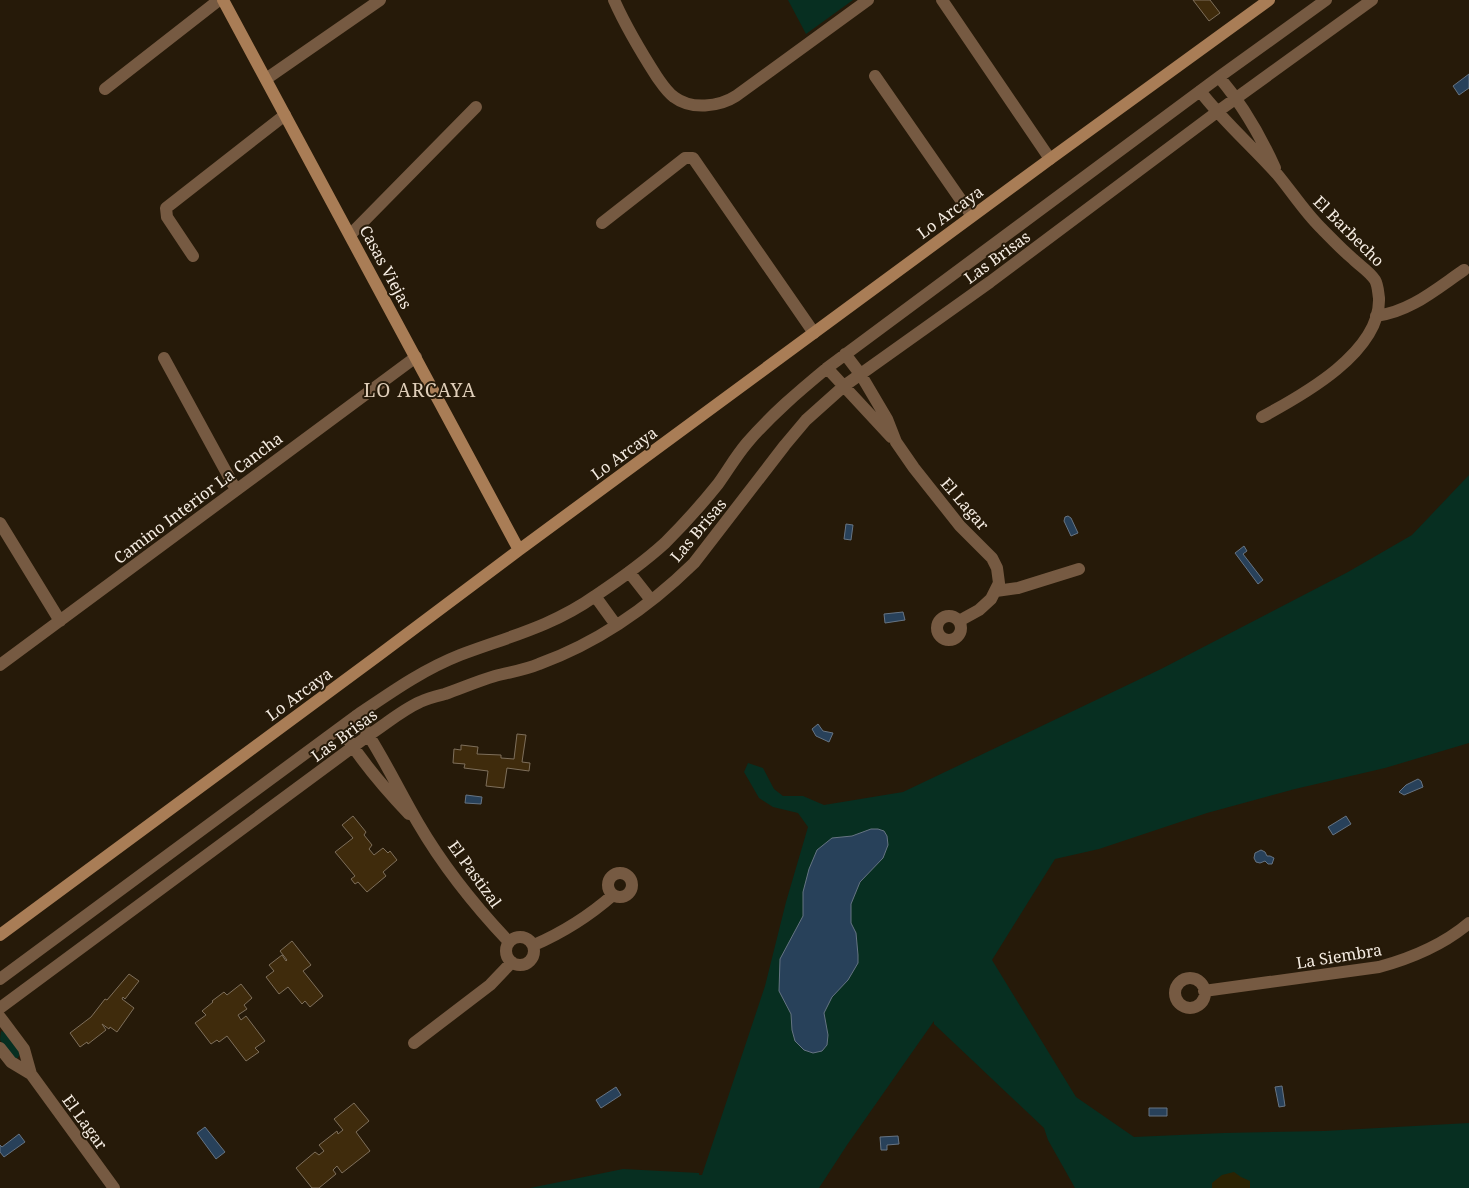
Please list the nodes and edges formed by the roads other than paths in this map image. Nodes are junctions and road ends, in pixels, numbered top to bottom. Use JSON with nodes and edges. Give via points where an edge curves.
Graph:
{"nodes":[{"id":1,"x":218,"y":0,"type":"edge"},
{"id":2,"x":223,"y":0,"type":"edge"},
{"id":3,"x":380,"y":0,"type":"edge"},
{"id":4,"x":614,"y":0,"type":"edge"},
{"id":5,"x":868,"y":0,"type":"edge"},
{"id":6,"x":942,"y":0,"type":"edge"},
{"id":7,"x":1269,"y":0,"type":"edge"},
{"id":8,"x":1326,"y":0,"type":"edge"},
{"id":9,"x":1372,"y":0,"type":"edge"},
{"id":10,"x":876,"y":76,"type":"dead end"},
{"id":11,"x":1219,"y":77,"type":"junction"},
{"id":12,"x":266,"y":79,"type":"junction"},
{"id":13,"x":105,"y":89,"type":"dead end"},
{"id":14,"x":1200,"y":91,"type":"junction"},
{"id":15,"x":1237,"y":98,"type":"junction"},
{"id":16,"x":476,"y":107,"type":"dead end"},
{"id":17,"x":1217,"y":112,"type":"junction"},
{"id":18,"x":285,"y":115,"type":"junction"},
{"id":19,"x":1050,"y":159,"type":"junction"},
{"id":20,"x":1278,"y":175,"type":"junction"},
{"id":21,"x":972,"y":216,"type":"junction"},
{"id":22,"x":602,"y":223,"type":"dead end"},
{"id":23,"x":350,"y":235,"type":"junction"},
{"id":24,"x":193,"y":256,"type":"dead end"},
{"id":25,"x":1464,"y":270,"type":"dead end"},
{"id":26,"x":1376,"y":316,"type":"junction"},
{"id":27,"x":814,"y":333,"type":"junction"},
{"id":28,"x":846,"y":354,"type":"junction"},
{"id":29,"x":416,"y":356,"type":"junction"},
{"id":30,"x":164,"y":358,"type":"dead end"},
{"id":31,"x":827,"y":368,"type":"junction"},
{"id":32,"x":861,"y":375,"type":"junction"},
{"id":33,"x":844,"y":386,"type":"junction"},
{"id":34,"x":1262,"y":417,"type":"dead end"},
{"id":35,"x":896,"y":442,"type":"junction"},
{"id":36,"x":236,"y":490,"type":"junction"},
{"id":37,"x":0,"y":523,"type":"edge"},
{"id":38,"x":519,"y":550,"type":"junction"},
{"id":39,"x":1079,"y":569,"type":"dead end"},
{"id":40,"x":629,"y":572,"type":"junction"},
{"id":41,"x":996,"y":591,"type":"junction"},
{"id":42,"x":595,"y":596,"type":"junction"},
{"id":43,"x":651,"y":600,"type":"junction"},
{"id":44,"x":60,"y":621,"type":"junction"},
{"id":45,"x":959,"y":621,"type":"dead end"},
{"id":46,"x":616,"y":625,"type":"junction"},
{"id":47,"x":0,"y":665,"type":"edge"},
{"id":48,"x":356,"y":716,"type":"junction"},
{"id":49,"x":341,"y":728,"type":"junction"},
{"id":50,"x":369,"y":735,"type":"junction"},
{"id":51,"x":353,"y":747,"type":"junction"},
{"id":52,"x":418,"y":823,"type":"junction"},
{"id":53,"x":613,"y":895,"type":"dead end"},
{"id":54,"x":1469,"y":923,"type":"edge"},
{"id":55,"x":0,"y":934,"type":"edge"},
{"id":56,"x":509,"y":942,"type":"junction"},
{"id":57,"x":534,"y":945,"type":"junction"},
{"id":58,"x":512,"y":962,"type":"junction"},
{"id":59,"x":0,"y":979,"type":"edge"},
{"id":60,"x":1204,"y":991,"type":"dead end"},
{"id":61,"x":0,"y":1008,"type":"edge"},
{"id":62,"x":0,"y":1017,"type":"edge"},
{"id":63,"x":414,"y":1043,"type":"dead end"},
{"id":64,"x":0,"y":1048,"type":"edge"},
{"id":65,"x":31,"y":1074,"type":"junction"},
{"id":66,"x":114,"y":1188,"type":"edge"}],
"edges":[{"from":1,"to":13,"type":"street"},
{"from":2,"to":12,"type":"street","name":"Casas Viejas"},
{"from":3,"to":12,"type":"street"},
{"from":4,"to":5,"type":"street","via":[[628,31],[668,91],[680,101],[705,105],[723,103],[736,96]]},
{"from":6,"to":19,"type":"street"},
{"from":7,"to":19,"type":"street","name":"Lo Arcaya"},
{"from":8,"to":11,"type":"street","name":"Las Brisas"},
{"from":9,"to":15,"type":"street","name":"Las Brisas"},
{"from":10,"to":21,"type":"street"},
{"from":11,"to":14,"type":"street","name":"Las Brisas"},
{"from":11,"to":15,"type":"street","name":"El Barbecho"},
{"from":12,"to":18,"type":"street","name":"Casas Viejas"},
{"from":14,"to":17,"type":"street","name":"El Barbecho"},
{"from":14,"to":28,"type":"street","name":"Las Brisas"},
{"from":15,"to":17,"type":"street","name":"Las Brisas"},
{"from":15,"to":20,"type":"street","name":"El Barbecho"},
{"from":16,"to":23,"type":"street"},
{"from":17,"to":20,"type":"street","name":"El Barbecho"},
{"from":17,"to":32,"type":"street","name":"Las Brisas"},
{"from":18,"to":23,"type":"street","name":"Casas Viejas"},
{"from":18,"to":24,"type":"street","via":[[166,208],[165,214]]},
{"from":19,"to":21,"type":"street","name":"Lo Arcaya"},
{"from":20,"to":26,"type":"street","name":"El Barbecho","via":[[1315,222],[1375,280],[1379,296]]},
{"from":21,"to":27,"type":"street","name":"Lo Arcaya"},
{"from":22,"to":27,"type":"street","via":[[685,158],[693,158]]},
{"from":23,"to":29,"type":"street","name":"Casas Viejas"},
{"from":25,"to":26,"type":"street","via":[[1410,307]]},
{"from":26,"to":34,"type":"street","name":"El Barbecho","via":[[1371,332],[1335,370]]},
{"from":27,"to":38,"type":"street","name":"Lo Arcaya"},
{"from":28,"to":31,"type":"street","name":"Las Brisas"},
{"from":28,"to":32,"type":"street"},
{"from":29,"to":36,"type":"street","name":"Camino Interior La Cancha"},
{"from":29,"to":38,"type":"street","name":"Casas Viejas"},
{"from":30,"to":36,"type":"street"},
{"from":31,"to":33,"type":"street"},
{"from":31,"to":40,"type":"street","name":"Las Brisas","via":[[765,423],[689,517],[664,544]]},
{"from":32,"to":33,"type":"street","name":"Las Brisas"},
{"from":32,"to":35,"type":"street","via":[[887,419]]},
{"from":33,"to":35,"type":"street"},
{"from":33,"to":43,"type":"street","name":"Las Brisas","via":[[784,445],[694,563]]},
{"from":35,"to":41,"type":"street","name":"El Lagar","via":[[939,501],[995,563],[999,575]]},
{"from":36,"to":44,"type":"street","name":"Camino Interior La Cancha"},
{"from":37,"to":44,"type":"street"},
{"from":38,"to":55,"type":"street","name":"Lo Arcaya"},
{"from":39,"to":41,"type":"street","via":[[1018,588]]},
{"from":40,"to":42,"type":"street","name":"Las Brisas"},
{"from":40,"to":43,"type":"street"},
{"from":41,"to":45,"type":"street","via":[[985,606]]},
{"from":42,"to":46,"type":"street"},
{"from":42,"to":48,"type":"street","name":"Las Brisas","via":[[539,628],[426,670]]},
{"from":43,"to":46,"type":"street","name":"Las Brisas"},
{"from":44,"to":47,"type":"street","name":"Camino Interior La Cancha"},
{"from":46,"to":50,"type":"street","name":"Las Brisas","via":[[584,645],[538,665],[421,701]]},
{"from":48,"to":49,"type":"street","name":"Las Brisas"},
{"from":48,"to":50,"type":"street"},
{"from":49,"to":51,"type":"street"},
{"from":49,"to":59,"type":"street","name":"Las Brisas"},
{"from":50,"to":51,"type":"street","name":"Las Brisas"},
{"from":50,"to":52,"type":"street"},
{"from":51,"to":52,"type":"street"},
{"from":51,"to":61,"type":"street","name":"Las Brisas"},
{"from":52,"to":56,"type":"street","name":"El Pastizal","via":[[481,912]]},
{"from":53,"to":57,"type":"street","via":[[562,933]]},
{"from":54,"to":60,"type":"street","name":"La Siembra","via":[[1428,950],[1379,967]]},
{"from":56,"to":57,"type":"street","via":[[524,936]]},
{"from":56,"to":58,"type":"street","via":[[506,951]]},
{"from":57,"to":58,"type":"street","via":[[534,954],[529,962],[520,965]]},
{"from":58,"to":63,"type":"street","via":[[490,985]]},
{"from":62,"to":65,"type":"street","via":[[24,1049]]},
{"from":64,"to":65,"type":"street","via":[[11,1062]]},
{"from":65,"to":66,"type":"street","name":"El Lagar"}]}
